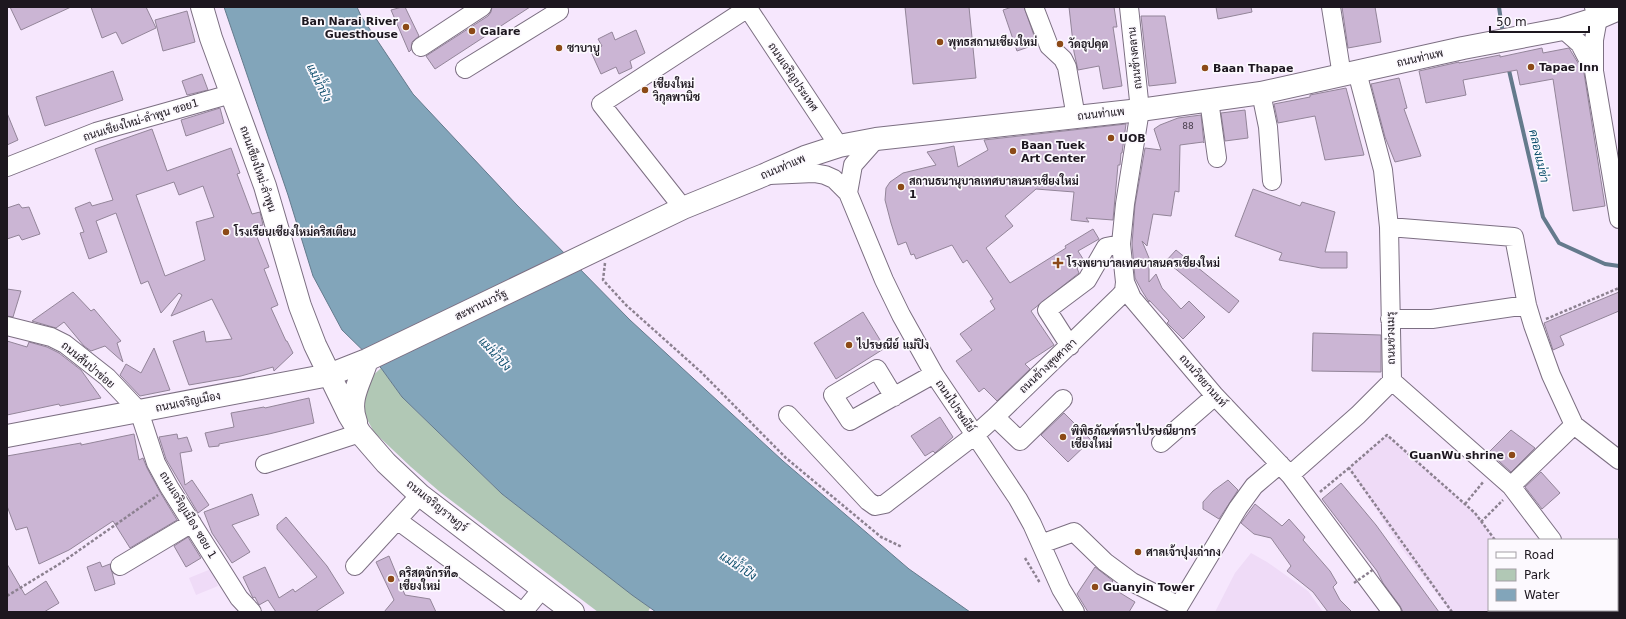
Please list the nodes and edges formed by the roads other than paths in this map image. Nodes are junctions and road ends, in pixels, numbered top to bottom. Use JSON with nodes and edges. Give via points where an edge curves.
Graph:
{"nodes":[{"id":1,"x":202,"y":7,"type":"edge"},
{"id":2,"x":482,"y":7,"type":"edge"},
{"id":3,"x":1034,"y":7,"type":"edge"},
{"id":4,"x":1129,"y":7,"type":"edge"},
{"id":5,"x":1331,"y":7,"type":"edge"},
{"id":6,"x":561,"y":8,"type":"edge"},
{"id":7,"x":747,"y":8,"type":"edge"},
{"id":8,"x":1619,"y":9,"type":"edge"},
{"id":9,"x":1596,"y":12,"type":"edge"},
{"id":10,"x":1563,"y":29,"type":"junction"},
{"id":11,"x":421,"y":47,"type":"dead end"},
{"id":12,"x":465,"y":69,"type":"dead end"},
{"id":13,"x":1594,"y":72,"type":"junction"},
{"id":14,"x":1350,"y":74,"type":"junction"},
{"id":15,"x":1261,"y":93,"type":"junction"},
{"id":16,"x":231,"y":94,"type":"junction"},
{"id":17,"x":1209,"y":100,"type":"junction"},
{"id":18,"x":1140,"y":110,"type":"junction"},
{"id":19,"x":1076,"y":116,"type":"junction"},
{"id":20,"x":876,"y":139,"type":"junction"},
{"id":21,"x":839,"y":146,"type":"junction"},
{"id":22,"x":1217,"y":158,"type":"dead end"},
{"id":23,"x":7,"y":167,"type":"edge"},
{"id":24,"x":764,"y":175,"type":"junction"},
{"id":25,"x":1272,"y":181,"type":"dead end"},
{"id":26,"x":848,"y":193,"type":"junction"},
{"id":27,"x":683,"y":208,"type":"junction"},
{"id":28,"x":1619,"y":219,"type":"edge"},
{"id":29,"x":1389,"y":227,"type":"junction"},
{"id":30,"x":1121,"y":244,"type":"junction"},
{"id":31,"x":601,"y":248,"type":"joint"},
{"id":32,"x":1126,"y":292,"type":"junction"},
{"id":33,"x":1527,"y":305,"type":"junction"},
{"id":34,"x":1390,"y":319,"type":"junction"},
{"id":35,"x":7,"y":326,"type":"edge"},
{"id":36,"x":1070,"y":346,"type":"junction"},
{"id":37,"x":367,"y":360,"type":"junction"},
{"id":38,"x":934,"y":374,"type":"junction"},
{"id":39,"x":330,"y":375,"type":"junction"},
{"id":40,"x":1392,"y":381,"type":"junction"},
{"id":41,"x":1215,"y":396,"type":"junction"},
{"id":42,"x":894,"y":397,"type":"dead end"},
{"id":43,"x":1063,"y":399,"type":"dead end"},
{"id":44,"x":139,"y":411,"type":"junction"},
{"id":45,"x":788,"y":415,"type":"dead end"},
{"id":46,"x":995,"y":417,"type":"junction"},
{"id":47,"x":1574,"y":425,"type":"junction"},
{"id":48,"x":360,"y":433,"type":"junction"},
{"id":49,"x":975,"y":435,"type":"junction"},
{"id":50,"x":7,"y":436,"type":"edge"},
{"id":51,"x":1161,"y":443,"type":"dead end"},
{"id":52,"x":1619,"y":460,"type":"edge"},
{"id":53,"x":265,"y":464,"type":"dead end"},
{"id":54,"x":1285,"y":469,"type":"junction"},
{"id":55,"x":1512,"y":488,"type":"junction"},
{"id":56,"x":420,"y":495,"type":"junction"},
{"id":57,"x":397,"y":520,"type":"junction"},
{"id":58,"x":192,"y":523,"type":"junction"},
{"id":59,"x":1551,"y":539,"type":"edge"},
{"id":60,"x":1041,"y":544,"type":"junction"},
{"id":61,"x":120,"y":566,"type":"dead end"},
{"id":62,"x":355,"y":566,"type":"dead end"},
{"id":63,"x":542,"y":589,"type":"junction"},
{"id":64,"x":252,"y":612,"type":"edge"},
{"id":65,"x":523,"y":612,"type":"edge"},
{"id":66,"x":573,"y":612,"type":"edge"},
{"id":67,"x":1075,"y":612,"type":"edge"},
{"id":68,"x":1392,"y":612,"type":"edge"}],
"edges":[{"from":1,"to":16,"type":"main road","name":"ถนนเชียงใหม่-ลำพูน"},
{"from":2,"to":11,"type":"street"},
{"from":3,"to":19,"type":"street","via":[[1049,46],[1063,59],[1067,67]]},
{"from":4,"to":18,"type":"street","name":"ถนนช้างคลาน"},
{"from":5,"to":14,"type":"street","name":"ถนนข่วงเมรุ"},
{"from":6,"to":12,"type":"street"},
{"from":7,"to":21,"type":"street","name":"ถนนเจริญประเทศ"},
{"from":7,"to":27,"type":"street","via":[[601,104]]},
{"from":8,"to":9,"type":"main road","name":"ถนนท่าแพ"},
{"from":9,"to":10,"type":"main road","name":"ถนนท่าแพ"},
{"from":9,"to":13,"type":"street"},
{"from":10,"to":13,"type":"street","via":[[1580,44]]},
{"from":10,"to":14,"type":"main road","name":"ถนนท่าแพ","via":[[1463,48]]},
{"from":13,"to":28,"type":"street"},
{"from":14,"to":15,"type":"main road","name":"ถนนท่าแพ"},
{"from":14,"to":29,"type":"street","name":"ถนนข่วงเมรุ","via":[[1384,170]]},
{"from":15,"to":17,"type":"main road","name":"ถนนท่าแพ"},
{"from":15,"to":25,"type":"street","via":[[1268,127]]},
{"from":16,"to":23,"type":"street","name":"ถนนเชียงใหม่-ลำพูน ซอย1","via":[[96,132]]},
{"from":16,"to":39,"type":"main road","name":"ถนนเชียงใหม่-ลำพูน","via":[[265,186],[300,306]]},
{"from":17,"to":18,"type":"main road","name":"ถนนท่าแพ"},
{"from":17,"to":22,"type":"street"},
{"from":18,"to":19,"type":"main road","name":"ถนนท่าแพ"},
{"from":18,"to":30,"type":"street"},
{"from":19,"to":20,"type":"main road","name":"ถนนท่าแพ"},
{"from":20,"to":21,"type":"main road","name":"ถนนท่าแพ"},
{"from":20,"to":26,"type":"street","via":[[853,165]]},
{"from":21,"to":24,"type":"main road","name":"ถนนท่าแพ","via":[[789,163]]},
{"from":24,"to":26,"type":"street","name":"ถนนไปรษณีย์","via":[[814,173],[834,179]]},
{"from":24,"to":27,"type":"main road","name":"ถนนท่าแพ"},
{"from":26,"to":38,"type":"street","name":"ถนนไปรษณีย์","via":[[884,280]]},
{"from":27,"to":31,"type":"main road","name":"ถนนท่าแพ"},
{"from":29,"to":33,"type":"street","via":[[1514,237]]},
{"from":29,"to":34,"type":"street","name":"ถนนข่วงเมรุ"},
{"from":30,"to":32,"type":"street"},
{"from":30,"to":36,"type":"street","via":[[1106,247],[1087,280],[1047,310]]},
{"from":31,"to":37,"type":"main road","name":"สะพานนวรัฐ"},
{"from":32,"to":36,"type":"street","name":"ถนนข้างสุขศาลา"},
{"from":32,"to":41,"type":"street","name":"ถนนวิชยานนท์"},
{"from":33,"to":34,"type":"street","via":[[1432,319]]},
{"from":33,"to":47,"type":"street","via":[[1551,375]]},
{"from":34,"to":40,"type":"street","name":"ถนนข่วงเมรุ"},
{"from":35,"to":44,"type":"street","name":"ถนนสันป่าข่อย","via":[[51,337],[65,344],[106,377]]},
{"from":36,"to":46,"type":"street","name":"ถนนข้างสุขศาลา"},
{"from":37,"to":39,"type":"main road","name":"ถนนเจริญเมือง"},
{"from":37,"to":48,"type":"main road","via":[[352,404]]},
{"from":38,"to":42,"type":"street"},
{"from":38,"to":49,"type":"street","name":"ถนนไปรษณีย์"},
{"from":39,"to":44,"type":"main road","name":"ถนนเจริญเมือง"},
{"from":39,"to":48,"type":"main road","name":"ถนนเจริญราษฎร์"},
{"from":40,"to":54,"type":"street","via":[[1358,415]]},
{"from":40,"to":55,"type":"street"},
{"from":41,"to":51,"type":"street"},
{"from":41,"to":54,"type":"street","name":"ถนนวิชยานนท์"},
{"from":43,"to":46,"type":"street","via":[[1020,441]]},
{"from":44,"to":50,"type":"main road","name":"ถนนเจริญเมือง"},
{"from":44,"to":58,"type":"street","name":"ถนนเจริญเมือง ซอย 1","via":[[156,463]]},
{"from":45,"to":49,"type":"street","name":"ถนนข้างสุขศาลา","via":[[875,506],[885,504]]},
{"from":46,"to":49,"type":"street","name":"ถนนข้างสุขศาลา"},
{"from":47,"to":52,"type":"street"},
{"from":47,"to":55,"type":"street"},
{"from":48,"to":53,"type":"street"},
{"from":48,"to":56,"type":"main road","name":"ถนนเจริญราษฎร์","via":[[386,463]]},
{"from":49,"to":60,"type":"street","name":"ถนนไปรษณีย์","via":[[1018,499]]},
{"from":54,"to":60,"type":"street","via":[[1254,486],[1179,606],[1132,582],[1105,562],[1074,532]]},
{"from":54,"to":68,"type":"street","name":"ถนนวิชยานนท์"},
{"from":55,"to":59,"type":"street"},
{"from":56,"to":57,"type":"street"},
{"from":56,"to":63,"type":"main road","name":"ถนนเจริญราษฎร์"},
{"from":57,"to":62,"type":"street"},
{"from":57,"to":65,"type":"street"},
{"from":58,"to":61,"type":"street"},
{"from":58,"to":64,"type":"street","name":"ถนนเจริญเมือง ซอย 1","via":[[239,598]]},
{"from":60,"to":67,"type":"street","name":"ถนนไปรษณีย์","via":[[1061,590]]},
{"from":63,"to":65,"type":"street"},
{"from":63,"to":66,"type":"main road","name":"ถนนเจริญราษฎร์"}]}
